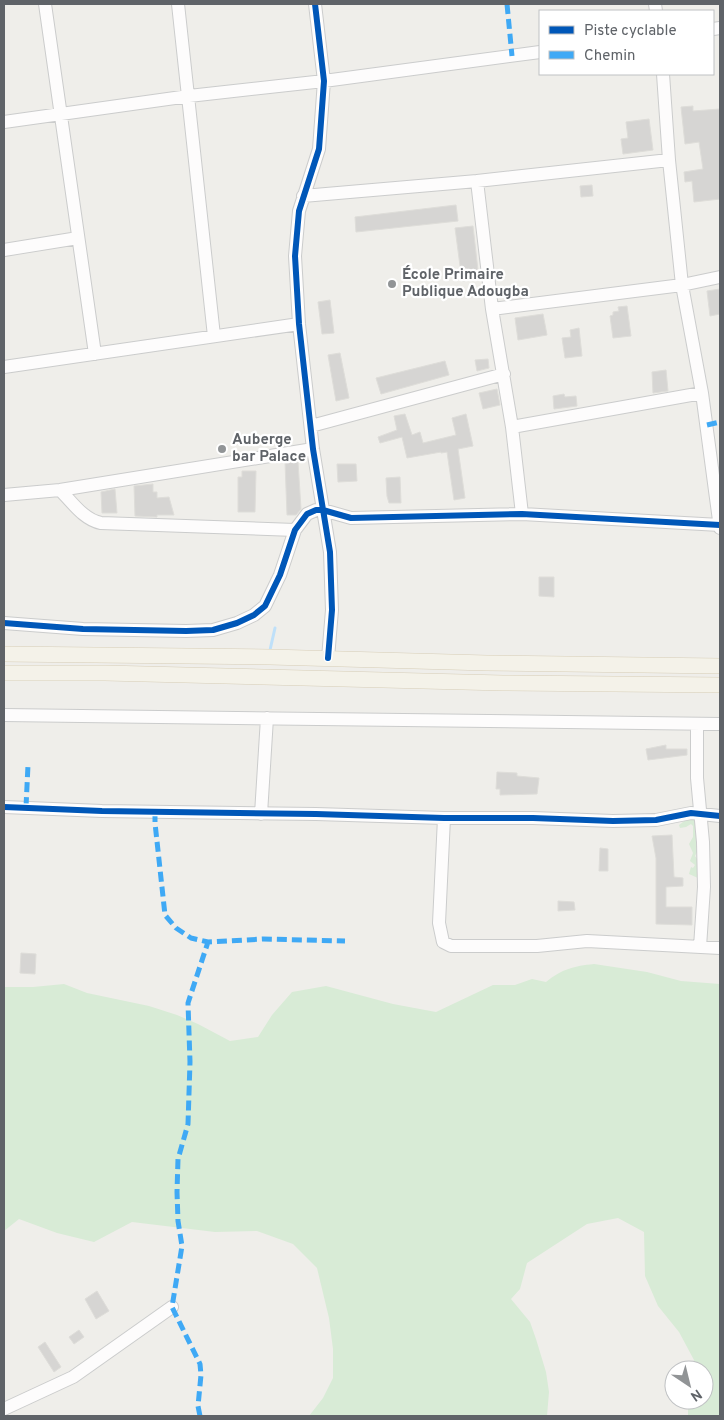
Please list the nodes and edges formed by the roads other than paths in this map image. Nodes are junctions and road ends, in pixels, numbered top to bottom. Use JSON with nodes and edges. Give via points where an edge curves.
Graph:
{"nodes":[{"id":1,"x":44,"y":4,"type":"edge"},
{"id":2,"x":178,"y":4,"type":"edge"},
{"id":3,"x":315,"y":4,"type":"edge"},
{"id":4,"x":539,"y":52,"type":"edge"},
{"id":5,"x":663,"y":75,"type":"edge"},
{"id":6,"x":324,"y":81,"type":"junction"},
{"id":7,"x":189,"y":96,"type":"junction"},
{"id":8,"x":60,"y":115,"type":"junction"},
{"id":9,"x":4,"y":122,"type":"edge"},
{"id":10,"x":669,"y":160,"type":"junction"},
{"id":11,"x":477,"y":181,"type":"junction"},
{"id":12,"x":303,"y":196,"type":"junction"},
{"id":13,"x":78,"y":238,"type":"junction"},
{"id":14,"x":4,"y":250,"type":"edge"},
{"id":15,"x":720,"y":278,"type":"edge"},
{"id":16,"x":682,"y":285,"type":"junction"},
{"id":17,"x":492,"y":308,"type":"junction"},
{"id":18,"x":299,"y":324,"type":"junction"},
{"id":19,"x":214,"y":336,"type":"junction"},
{"id":20,"x":95,"y":354,"type":"junction"},
{"id":21,"x":4,"y":367,"type":"edge"},
{"id":22,"x":504,"y":374,"type":"junction"},
{"id":23,"x":702,"y":393,"type":"junction"},
{"id":24,"x":311,"y":426,"type":"junction"},
{"id":25,"x":512,"y":427,"type":"junction"},
{"id":26,"x":313,"y":449,"type":"junction"},
{"id":27,"x":60,"y":490,"type":"junction"},
{"id":28,"x":4,"y":495,"type":"edge"},
{"id":29,"x":323,"y":510,"type":"junction"},
{"id":30,"x":522,"y":514,"type":"junction"},
{"id":31,"x":720,"y":526,"type":"edge"},
{"id":32,"x":295,"y":530,"type":"junction"},
{"id":33,"x":4,"y":623,"type":"edge"},
{"id":34,"x":4,"y":654,"type":"edge"},
{"id":35,"x":328,"y":658,"type":"junction"},
{"id":36,"x":720,"y":666,"type":"edge"},
{"id":37,"x":4,"y":673,"type":"edge"},
{"id":38,"x":720,"y":685,"type":"edge"},
{"id":39,"x":4,"y":715,"type":"edge"},
{"id":40,"x":267,"y":718,"type":"junction"},
{"id":41,"x":697,"y":724,"type":"junction"},
{"id":42,"x":720,"y":724,"type":"edge"},
{"id":43,"x":4,"y":807,"type":"edge"},
{"id":44,"x":699,"y":813,"type":"junction"},
{"id":45,"x":261,"y":814,"type":"junction"},
{"id":46,"x":720,"y":816,"type":"edge"},
{"id":47,"x":444,"y":818,"type":"junction"},
{"id":48,"x":700,"y":947,"type":"junction"},
{"id":49,"x":720,"y":948,"type":"edge"},
{"id":50,"x":172,"y":1306,"type":"dead end"},
{"id":51,"x":4,"y":1409,"type":"edge"}],
"edges":[{"from":1,"to":8,"type":"street"},
{"from":2,"to":7,"type":"street"},
{"from":3,"to":6,"type":"street"},
{"from":4,"to":6,"type":"street"},
{"from":5,"to":10,"type":"street"},
{"from":6,"to":7,"type":"street"},
{"from":6,"to":12,"type":"street","via":[[319,149]]},
{"from":7,"to":8,"type":"street"},
{"from":7,"to":19,"type":"street"},
{"from":8,"to":9,"type":"street"},
{"from":8,"to":13,"type":"street"},
{"from":10,"to":11,"type":"street"},
{"from":10,"to":16,"type":"street"},
{"from":11,"to":12,"type":"street"},
{"from":11,"to":17,"type":"street"},
{"from":12,"to":18,"type":"street","via":[[298,211],[296,240]]},
{"from":13,"to":14,"type":"street"},
{"from":13,"to":20,"type":"street"},
{"from":15,"to":16,"type":"street"},
{"from":16,"to":17,"type":"street"},
{"from":16,"to":23,"type":"street"},
{"from":17,"to":22,"type":"street"},
{"from":18,"to":19,"type":"street"},
{"from":18,"to":24,"type":"street"},
{"from":19,"to":20,"type":"street"},
{"from":20,"to":21,"type":"street"},
{"from":22,"to":24,"type":"street"},
{"from":22,"to":25,"type":"street"},
{"from":23,"to":25,"type":"street"},
{"from":23,"to":31,"type":"street"},
{"from":24,"to":26,"type":"street"},
{"from":25,"to":30,"type":"street"},
{"from":26,"to":27,"type":"street"},
{"from":26,"to":29,"type":"street"},
{"from":27,"to":28,"type":"street"},
{"from":27,"to":32,"type":"street","via":[[94,522]]},
{"from":29,"to":30,"type":"street","via":[[351,518]]},
{"from":29,"to":32,"type":"street","via":[[308,514]]},
{"from":29,"to":35,"type":"street","via":[[332,581]]},
{"from":30,"to":31,"type":"street"},
{"from":32,"to":33,"type":"street","via":[[280,575],[265,606],[237,623],[213,630],[186,631],[83,629]]},
{"from":34,"to":35,"type":"main road"},
{"from":35,"to":36,"type":"main road"},
{"from":37,"to":38,"type":"main road"},
{"from":39,"to":40,"type":"street"},
{"from":40,"to":41,"type":"street"},
{"from":40,"to":45,"type":"street"},
{"from":41,"to":42,"type":"street"},
{"from":41,"to":44,"type":"street"},
{"from":43,"to":45,"type":"street"},
{"from":44,"to":46,"type":"street"},
{"from":44,"to":47,"type":"street","via":[[628,821]]},
{"from":44,"to":48,"type":"street","via":[[704,887]]},
{"from":45,"to":47,"type":"street"},
{"from":47,"to":48,"type":"street","via":[[439,923],[443,942],[451,946],[537,946],[587,941]]},
{"from":48,"to":49,"type":"street"},
{"from":50,"to":51,"type":"street","via":[[73,1377]]}]}
